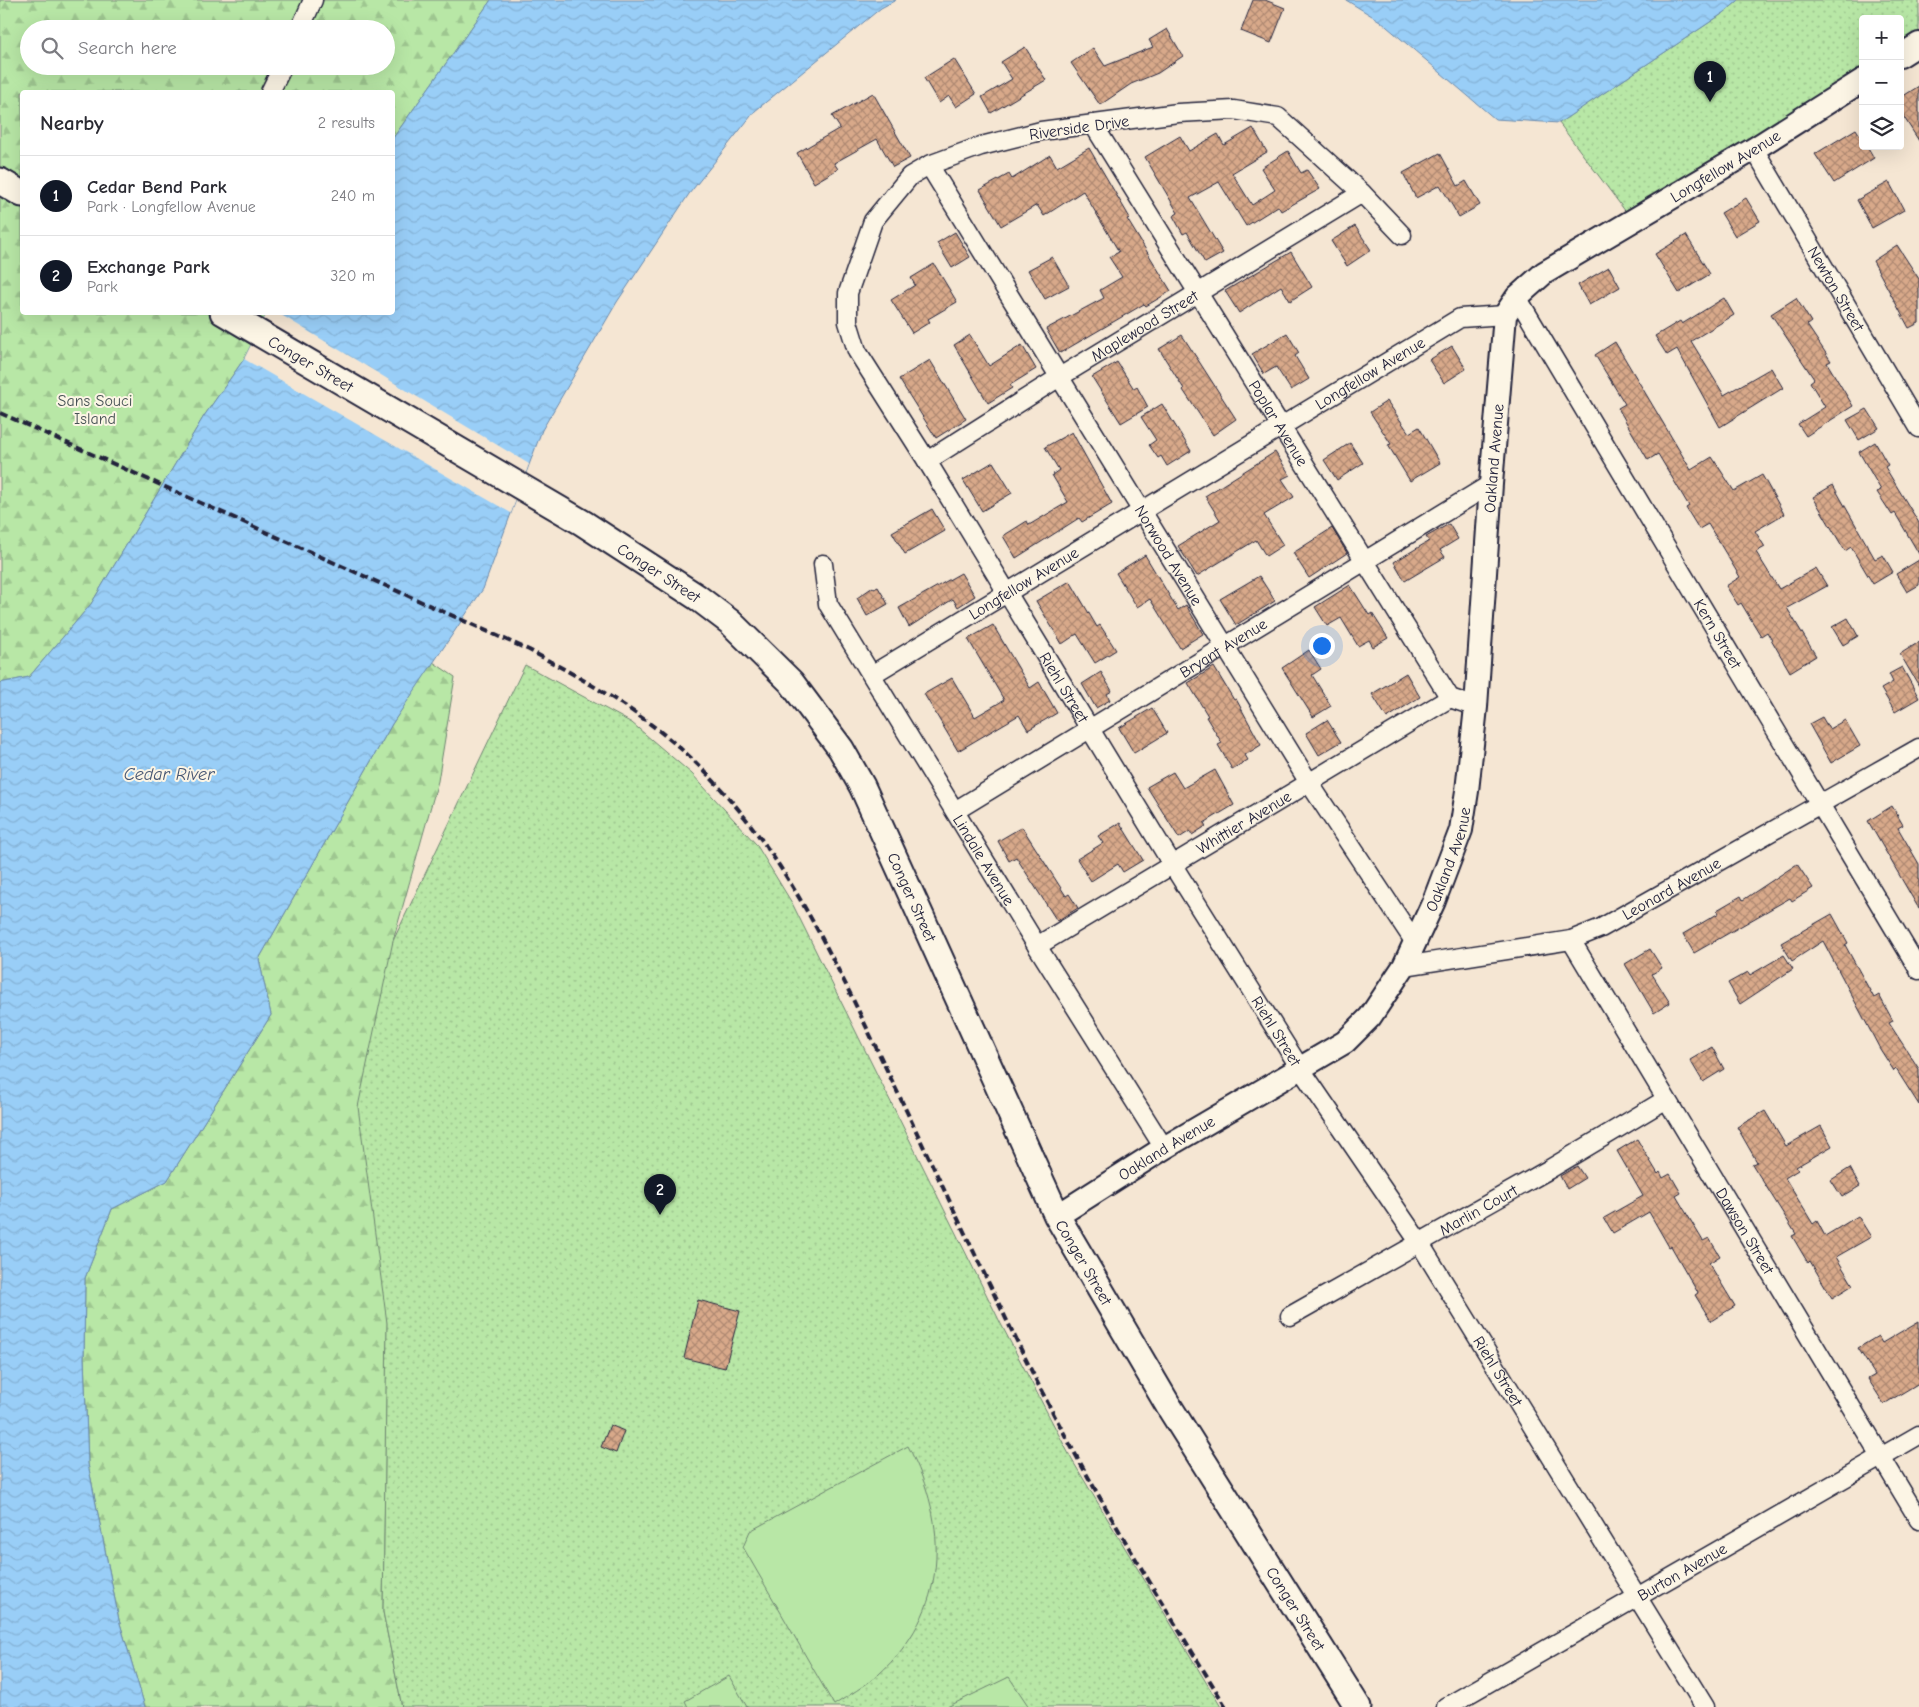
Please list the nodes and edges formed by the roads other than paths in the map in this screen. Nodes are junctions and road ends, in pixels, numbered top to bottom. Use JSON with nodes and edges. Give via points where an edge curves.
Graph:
{"nodes":[{"id":1,"x":313,"y":0,"type":"edge"},
{"id":2,"x":304,"y":20,"type":"edge"},
{"id":3,"x":1919,"y":44,"type":"edge"},
{"id":4,"x":1904,"y":53,"type":"edge"},
{"id":5,"x":278,"y":75,"type":"edge"},
{"id":6,"x":1859,"y":83,"type":"edge"},
{"id":7,"x":271,"y":90,"type":"edge"},
{"id":8,"x":1093,"y":124,"type":"junction"},
{"id":9,"x":1754,"y":149,"type":"junction"},
{"id":10,"x":929,"y":165,"type":"junction"},
{"id":11,"x":0,"y":181,"type":"edge"},
{"id":12,"x":20,"y":193,"type":"edge"},
{"id":13,"x":1362,"y":193,"type":"junction"},
{"id":14,"x":1402,"y":235,"type":"dead end"},
{"id":15,"x":1200,"y":292,"type":"junction"},
{"id":16,"x":1511,"y":306,"type":"junction"},
{"id":17,"x":228,"y":315,"type":"edge"},
{"id":18,"x":857,"y":351,"type":"joint"},
{"id":19,"x":1058,"y":378,"type":"junction"},
{"id":20,"x":1280,"y":426,"type":"junction"},
{"id":21,"x":1919,"y":428,"type":"edge"},
{"id":22,"x":928,"y":461,"type":"junction"},
{"id":23,"x":1491,"y":484,"type":"junction"},
{"id":24,"x":1142,"y":510,"type":"junction"},
{"id":25,"x":1365,"y":560,"type":"junction"},
{"id":26,"x":823,"y":564,"type":"dead end"},
{"id":27,"x":1006,"y":594,"type":"junction"},
{"id":28,"x":1225,"y":647,"type":"junction"},
{"id":29,"x":873,"y":674,"type":"junction"},
{"id":30,"x":1450,"y":698,"type":"junction"},
{"id":31,"x":1476,"y":707,"type":"junction"},
{"id":32,"x":1090,"y":730,"type":"junction"},
{"id":33,"x":1919,"y":748,"type":"edge"},
{"id":34,"x":1308,"y":781,"type":"junction"},
{"id":35,"x":1820,"y":806,"type":"junction"},
{"id":36,"x":955,"y":811,"type":"junction"},
{"id":37,"x":1172,"y":864,"type":"junction"},
{"id":38,"x":1571,"y":940,"type":"junction"},
{"id":39,"x":1414,"y":941,"type":"junction"},
{"id":40,"x":1037,"y":946,"type":"junction"},
{"id":41,"x":1404,"y":966,"type":"junction"},
{"id":42,"x":1919,"y":970,"type":"edge"},
{"id":43,"x":1300,"y":1068,"type":"junction"},
{"id":44,"x":1665,"y":1100,"type":"junction"},
{"id":45,"x":1164,"y":1148,"type":"junction"},
{"id":46,"x":1057,"y":1216,"type":"junction"},
{"id":47,"x":1419,"y":1242,"type":"junction"},
{"id":48,"x":1290,"y":1316,"type":"dead end"},
{"id":49,"x":1919,"y":1435,"type":"edge"},
{"id":50,"x":1881,"y":1457,"type":"junction"},
{"id":51,"x":1919,"y":1520,"type":"edge"},
{"id":52,"x":1638,"y":1595,"type":"junction"},
{"id":53,"x":1358,"y":1707,"type":"edge"},
{"id":54,"x":1446,"y":1707,"type":"edge"},
{"id":55,"x":1705,"y":1707,"type":"edge"}],
"edges":[{"from":1,"to":2,"type":"street"},
{"from":3,"to":4,"type":"street"},
{"from":5,"to":7,"type":"street"},
{"from":6,"to":9,"type":"street","name":"Longfellow Avenue"},
{"from":8,"to":10,"type":"street","name":"Riverside Drive","via":[[1041,131],[981,146]]},
{"from":8,"to":13,"type":"street","name":"Riverside Drive","via":[[1178,113],[1234,110],[1278,117]]},
{"from":8,"to":15,"type":"street","name":"Poplar Avenue"},
{"from":9,"to":16,"type":"street","name":"Longfellow Avenue","via":[[1544,273]]},
{"from":9,"to":21,"type":"street","name":"Newton Street"},
{"from":10,"to":18,"type":"street","name":"Riverside Drive","via":[[910,176],[873,221],[848,293],[848,322]]},
{"from":10,"to":19,"type":"street","name":"Norwood Avenue"},
{"from":11,"to":12,"type":"main road"},
{"from":13,"to":14,"type":"street","name":"Riverside Drive"},
{"from":13,"to":15,"type":"street","name":"Maplewood Street"},
{"from":15,"to":19,"type":"street","name":"Maplewood Street"},
{"from":15,"to":20,"type":"street","name":"Poplar Avenue"},
{"from":16,"to":20,"type":"street","name":"Longfellow Avenue","via":[[1460,318]]},
{"from":16,"to":23,"type":"street","name":"Oakland Avenue"},
{"from":16,"to":35,"type":"street","name":"Kern Street"},
{"from":17,"to":46,"type":"main road","name":"Conger Street","via":[[572,516],[697,597],[730,622],[791,682],[841,749],[877,816]]},
{"from":18,"to":22,"type":"street","name":"Riehl Street"},
{"from":19,"to":22,"type":"street","name":"Maplewood Street"},
{"from":19,"to":24,"type":"street","name":"Norwood Avenue"},
{"from":20,"to":24,"type":"street","name":"Longfellow Avenue"},
{"from":20,"to":25,"type":"street","name":"Poplar Avenue"},
{"from":22,"to":27,"type":"street","name":"Riehl Street"},
{"from":23,"to":25,"type":"street","name":"Bryant Avenue"},
{"from":23,"to":31,"type":"street","name":"Oakland Avenue"},
{"from":24,"to":27,"type":"street","name":"Longfellow Avenue"},
{"from":24,"to":28,"type":"street","name":"Norwood Avenue"},
{"from":25,"to":28,"type":"street","name":"Bryant Avenue"},
{"from":25,"to":30,"type":"street","name":"Poplar Avenue"},
{"from":26,"to":29,"type":"street","name":"Lindale Avenue","via":[[828,604]]},
{"from":27,"to":29,"type":"street","name":"Longfellow Avenue"},
{"from":27,"to":32,"type":"street","name":"Riehl Street"},
{"from":28,"to":32,"type":"street","name":"Bryant Avenue"},
{"from":28,"to":34,"type":"street","name":"Norwood Avenue"},
{"from":29,"to":36,"type":"street","name":"Lindale Avenue"},
{"from":30,"to":31,"type":"street"},
{"from":30,"to":34,"type":"street","name":"Whittier Avenue"},
{"from":31,"to":39,"type":"street","name":"Oakland Avenue","via":[[1461,830],[1434,901]]},
{"from":32,"to":36,"type":"street","name":"Bryant Avenue"},
{"from":32,"to":37,"type":"street","name":"Riehl Street"},
{"from":33,"to":35,"type":"street","name":"Leonard Avenue"},
{"from":34,"to":37,"type":"street","name":"Whittier Avenue"},
{"from":34,"to":39,"type":"street","name":"Norwood Avenue"},
{"from":35,"to":38,"type":"street","name":"Leonard Avenue","via":[[1630,913]]},
{"from":35,"to":42,"type":"street","name":"Kern Street"},
{"from":36,"to":40,"type":"street","name":"Lindale Avenue"},
{"from":37,"to":40,"type":"street","name":"Whittier Avenue"},
{"from":37,"to":43,"type":"street","name":"Riehl Street"},
{"from":38,"to":41,"type":"street","name":"Leonard Avenue"},
{"from":38,"to":44,"type":"street","name":"Dawson Street"},
{"from":39,"to":41,"type":"street","name":"Oakland Avenue"},
{"from":40,"to":45,"type":"street","name":"Lindale Avenue"},
{"from":41,"to":43,"type":"street","name":"Oakland Avenue","via":[[1370,1016],[1345,1042]]},
{"from":43,"to":45,"type":"street","name":"Oakland Avenue"},
{"from":43,"to":47,"type":"street","name":"Riehl Street"},
{"from":44,"to":47,"type":"street","name":"Marlin Court"},
{"from":44,"to":50,"type":"street","name":"Dawson Street"},
{"from":45,"to":46,"type":"street","name":"Oakland Avenue"},
{"from":46,"to":53,"type":"main road","name":"Conger Street","via":[[1168,1405]]},
{"from":47,"to":48,"type":"street","name":"Marlin Court"},
{"from":47,"to":52,"type":"street","name":"Riehl Street"},
{"from":49,"to":50,"type":"street","name":"Burton Avenue"},
{"from":50,"to":51,"type":"street","name":"Dawson Street"},
{"from":50,"to":52,"type":"street","name":"Burton Avenue"},
{"from":52,"to":54,"type":"street","name":"Burton Avenue"},
{"from":52,"to":55,"type":"street","name":"Riehl Street"}]}
